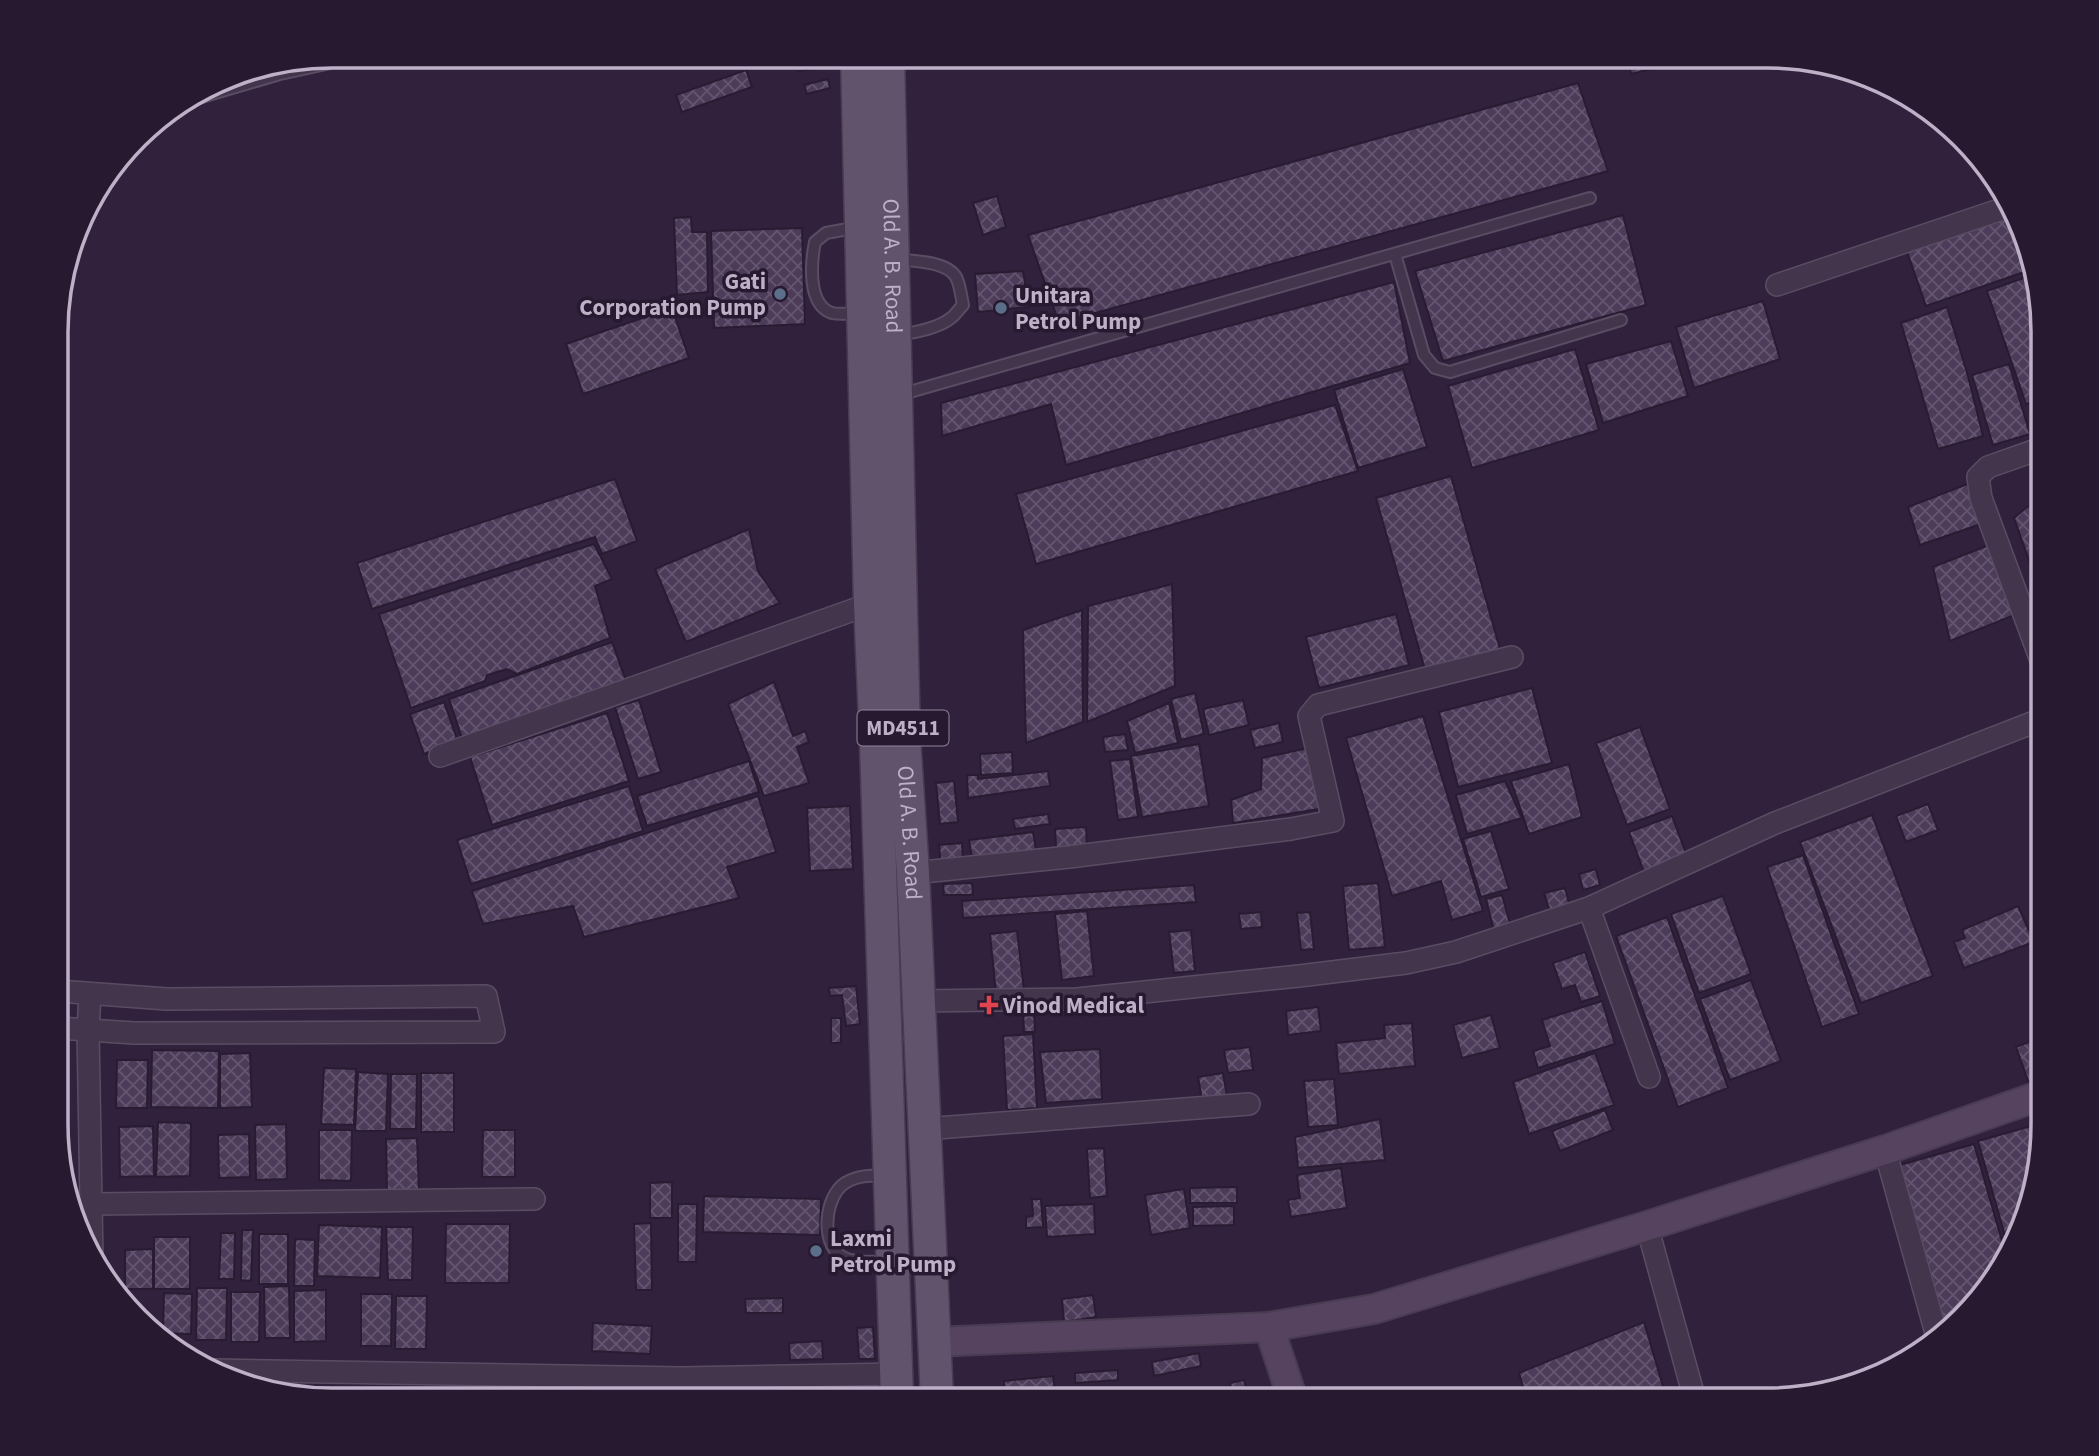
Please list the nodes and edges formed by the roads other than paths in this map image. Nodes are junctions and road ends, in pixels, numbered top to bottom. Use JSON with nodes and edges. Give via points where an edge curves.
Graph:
{"nodes":[{"id":1,"x":856,"y":68,"type":"edge"},
{"id":2,"x":888,"y":68,"type":"edge"},
{"id":3,"x":289,"y":72,"type":"edge"},
{"id":4,"x":228,"y":89,"type":"edge"},
{"id":5,"x":1590,"y":198,"type":"dead end"},
{"id":6,"x":2001,"y":209,"type":"edge"},
{"id":7,"x":861,"y":227,"type":"junction"},
{"id":8,"x":1395,"y":254,"type":"junction"},
{"id":9,"x":893,"y":259,"type":"junction"},
{"id":10,"x":1777,"y":285,"type":"dead end"},
{"id":11,"x":863,"y":313,"type":"junction"},
{"id":12,"x":1622,"y":320,"type":"dead end"},
{"id":13,"x":895,"y":335,"type":"junction"},
{"id":14,"x":896,"y":396,"type":"junction"},
{"id":15,"x":2031,"y":452,"type":"edge"},
{"id":16,"x":870,"y":604,"type":"junction"},
{"id":17,"x":2031,"y":633,"type":"edge"},
{"id":18,"x":1512,"y":657,"type":"dead end"},
{"id":19,"x":2031,"y":723,"type":"edge"},
{"id":20,"x":440,"y":756,"type":"dead end"},
{"id":21,"x":913,"y":873,"type":"junction"},
{"id":22,"x":1589,"y":908,"type":"junction"},
{"id":23,"x":68,"y":992,"type":"edge"},
{"id":24,"x":90,"y":994,"type":"junction"},
{"id":25,"x":918,"y":1001,"type":"junction"},
{"id":26,"x":68,"y":1029,"type":"edge"},
{"id":27,"x":89,"y":1030,"type":"junction"},
{"id":28,"x":1649,"y":1077,"type":"dead end"},
{"id":29,"x":2031,"y":1099,"type":"edge"},
{"id":30,"x":1249,"y":1104,"type":"dead end"},
{"id":31,"x":924,"y":1129,"type":"junction"},
{"id":32,"x":1885,"y":1150,"type":"junction"},
{"id":33,"x":890,"y":1176,"type":"junction"},
{"id":34,"x":534,"y":1199,"type":"dead end"},
{"id":35,"x":93,"y":1203,"type":"junction"},
{"id":36,"x":1647,"y":1226,"type":"junction"},
{"id":37,"x":92,"y":1235,"type":"edge"},
{"id":38,"x":892,"y":1262,"type":"junction"},
{"id":39,"x":1269,"y":1327,"type":"junction"},
{"id":40,"x":1934,"y":1328,"type":"edge"},
{"id":41,"x":935,"y":1342,"type":"junction"},
{"id":42,"x":268,"y":1380,"type":"edge"},
{"id":43,"x":896,"y":1387,"type":"edge"},
{"id":44,"x":937,"y":1388,"type":"edge"},
{"id":45,"x":1289,"y":1388,"type":"edge"},
{"id":46,"x":1692,"y":1388,"type":"edge"}],
"edges":[{"from":1,"to":7,"type":"main road","name":"Old A. B. Road","number":"MD4511"},
{"from":2,"to":9,"type":"main road","name":"Old A. B. Road","number":"MD4511"},
{"from":3,"to":4,"type":"lane"},
{"from":5,"to":8,"type":"lane"},
{"from":6,"to":10,"type":"street"},
{"from":7,"to":11,"type":"main road","name":"Old A. B. Road","number":"MD4511"},
{"from":7,"to":11,"type":"lane","via":[[826,233],[815,242],[812,258],[814,292],[822,306],[830,312]]},
{"from":8,"to":12,"type":"lane","via":[[1424,355],[1435,368],[1450,372]]},
{"from":8,"to":14,"type":"lane"},
{"from":9,"to":13,"type":"main road","name":"Old A. B. Road","number":"MD4511"},
{"from":9,"to":13,"type":"lane","via":[[945,268],[955,275],[963,305],[935,326]]},
{"from":11,"to":16,"type":"main road","name":"Old A. B. Road","number":"MD4511"},
{"from":13,"to":14,"type":"main road","name":"Old A. B. Road","number":"MD4511"},
{"from":14,"to":21,"type":"main road","name":"Old A. B. Road","number":"MD4511","via":[[904,738]]},
{"from":15,"to":17,"type":"street","via":[[1988,467],[1978,477],[1981,498]]},
{"from":16,"to":20,"type":"street"},
{"from":16,"to":33,"type":"main road","name":"Old A. B. Road","number":"MD4511"},
{"from":18,"to":21,"type":"street","via":[[1318,705],[1309,716],[1333,821],[1292,830]]},
{"from":19,"to":22,"type":"street","via":[[1775,823]]},
{"from":21,"to":25,"type":"main road","name":"Old A. B. Road","number":"MD4511"},
{"from":22,"to":25,"type":"street","via":[[1456,953],[1406,963],[1077,999]]},
{"from":22,"to":28,"type":"street"},
{"from":23,"to":24,"type":"street"},
{"from":24,"to":27,"type":"street"},
{"from":24,"to":27,"type":"street","via":[[167,999],[486,996],[494,1032]]},
{"from":25,"to":31,"type":"main road","name":"Old A. B. Road","number":"MD4511"},
{"from":26,"to":27,"type":"street"},
{"from":27,"to":35,"type":"street"},
{"from":29,"to":32,"type":"street"},
{"from":30,"to":31,"type":"street"},
{"from":31,"to":41,"type":"main road","name":"Old A. B. Road","number":"MD4511"},
{"from":32,"to":36,"type":"street"},
{"from":32,"to":40,"type":"street"},
{"from":33,"to":38,"type":"main road","name":"Old A. B. Road","number":"MD4511"},
{"from":33,"to":38,"type":"lane","via":[[870,1175],[842,1185],[832,1197],[828,1219],[829,1242],[838,1254]]},
{"from":34,"to":35,"type":"street"},
{"from":35,"to":37,"type":"street"},
{"from":36,"to":39,"type":"street","via":[[1374,1309]]},
{"from":36,"to":46,"type":"street"},
{"from":38,"to":43,"type":"main road","name":"Old A. B. Road","number":"MD4511"},
{"from":39,"to":41,"type":"street"},
{"from":39,"to":45,"type":"street"},
{"from":41,"to":44,"type":"main road","name":"Old A. B. Road","number":"MD4511"},
{"from":42,"to":43,"type":"street","via":[[682,1378]]}]}
